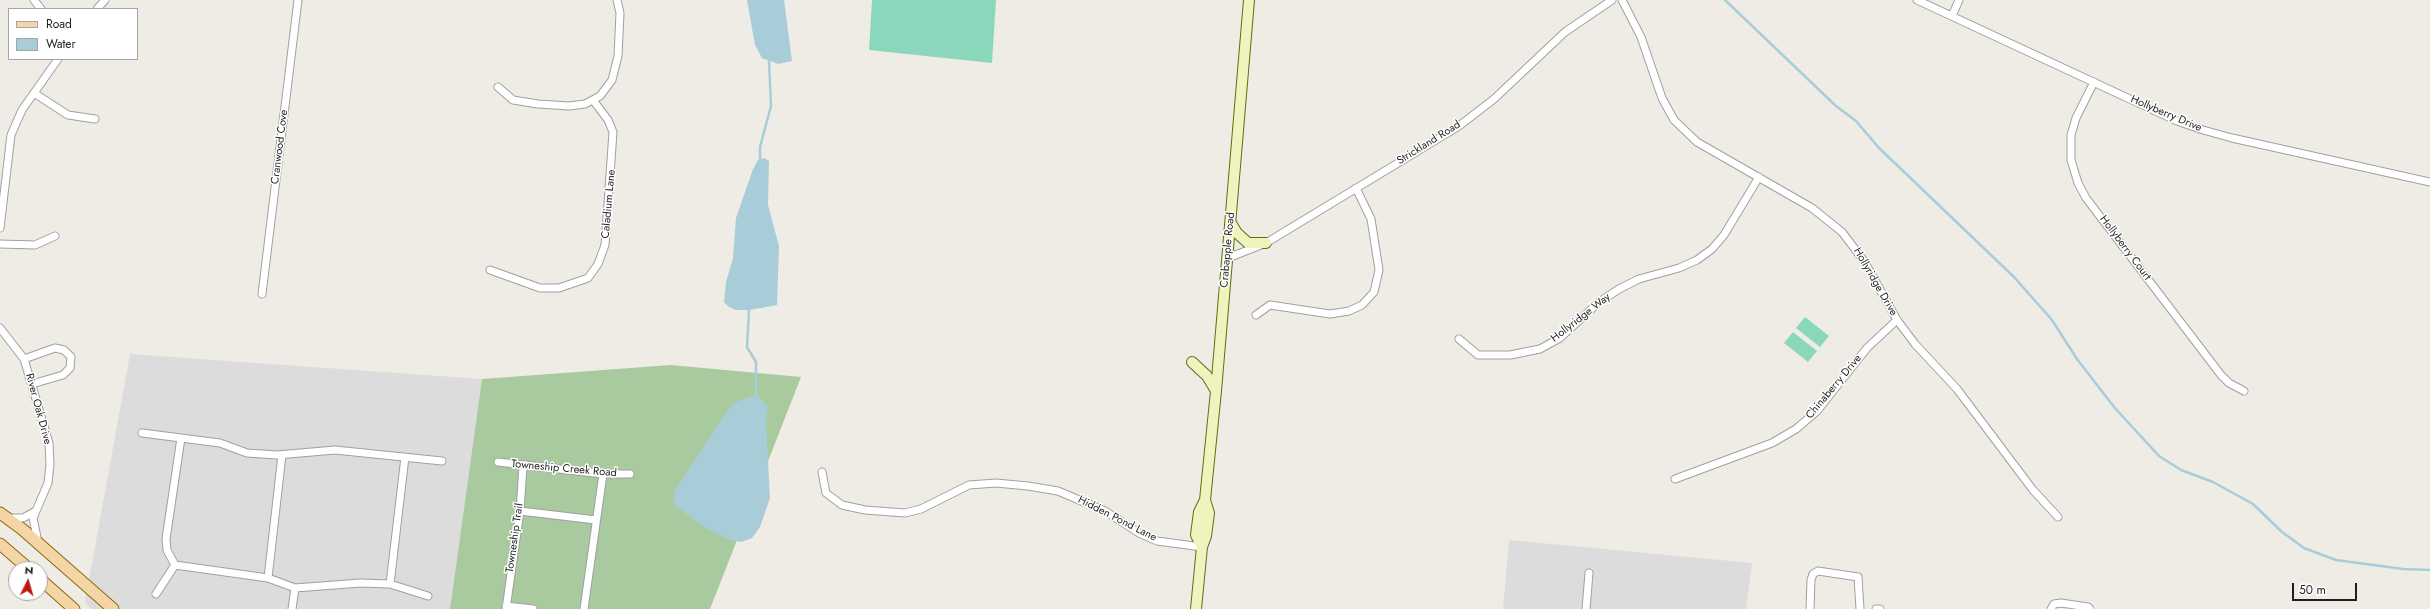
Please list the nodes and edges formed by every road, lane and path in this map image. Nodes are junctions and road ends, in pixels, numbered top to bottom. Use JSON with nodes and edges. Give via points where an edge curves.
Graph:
{"nodes":[{"id":1,"x":34,"y":0,"type":"edge"},
{"id":2,"x":105,"y":0,"type":"edge"},
{"id":3,"x":298,"y":0,"type":"edge"},
{"id":4,"x":617,"y":0,"type":"edge"},
{"id":5,"x":1249,"y":0,"type":"edge"},
{"id":6,"x":1612,"y":0,"type":"edge"},
{"id":7,"x":1622,"y":0,"type":"edge"},
{"id":8,"x":1917,"y":0,"type":"edge"},
{"id":9,"x":1959,"y":0,"type":"edge"},
{"id":10,"x":40,"y":8,"type":"edge"},
{"id":11,"x":98,"y":8,"type":"edge"},
{"id":12,"x":1952,"y":16,"type":"junction"},
{"id":13,"x":57,"y":60,"type":"edge"},
{"id":14,"x":2094,"y":82,"type":"junction"},
{"id":15,"x":498,"y":87,"type":"dead end"},
{"id":16,"x":34,"y":93,"type":"junction"},
{"id":17,"x":593,"y":100,"type":"junction"},
{"id":18,"x":95,"y":119,"type":"dead end"},
{"id":19,"x":1759,"y":177,"type":"junction"},
{"id":20,"x":2430,"y":182,"type":"edge"},
{"id":21,"x":1356,"y":188,"type":"junction"},
{"id":22,"x":1231,"y":222,"type":"junction"},
{"id":23,"x":0,"y":228,"type":"edge"},
{"id":24,"x":55,"y":236,"type":"dead end"},
{"id":25,"x":1266,"y":243,"type":"junction"},
{"id":26,"x":0,"y":244,"type":"edge"},
{"id":27,"x":1228,"y":258,"type":"junction"},
{"id":28,"x":490,"y":270,"type":"dead end"},
{"id":29,"x":262,"y":294,"type":"dead end"},
{"id":30,"x":1256,"y":315,"type":"dead end"},
{"id":31,"x":1897,"y":320,"type":"junction"},
{"id":32,"x":0,"y":328,"type":"edge"},
{"id":33,"x":1459,"y":339,"type":"dead end"},
{"id":34,"x":24,"y":359,"type":"junction"},
{"id":35,"x":1192,"y":362,"type":"dead end"},
{"id":36,"x":32,"y":384,"type":"junction"},
{"id":37,"x":1216,"y":391,"type":"junction"},
{"id":38,"x":2244,"y":391,"type":"dead end"},
{"id":39,"x":142,"y":433,"type":"dead end"},
{"id":40,"x":181,"y":438,"type":"junction"},
{"id":41,"x":282,"y":455,"type":"junction"},
{"id":42,"x":405,"y":457,"type":"junction"},
{"id":43,"x":442,"y":460,"type":"dead end"},
{"id":44,"x":498,"y":462,"type":"dead end"},
{"id":45,"x":523,"y":466,"type":"junction"},
{"id":46,"x":822,"y":472,"type":"dead end"},
{"id":47,"x":603,"y":474,"type":"junction"},
{"id":48,"x":630,"y":474,"type":"dead end"},
{"id":49,"x":1675,"y":479,"type":"dead end"},
{"id":50,"x":520,"y":511,"type":"junction"},
{"id":51,"x":34,"y":512,"type":"junction"},
{"id":52,"x":3,"y":515,"type":"edge"},
{"id":53,"x":2058,"y":517,"type":"dead end"},
{"id":54,"x":596,"y":520,"type":"junction"},
{"id":55,"x":38,"y":543,"type":"junction"},
{"id":56,"x":0,"y":544,"type":"edge"},
{"id":57,"x":1202,"y":547,"type":"junction"},
{"id":58,"x":20,"y":561,"type":"edge"},
{"id":59,"x":175,"y":565,"type":"junction"},
{"id":60,"x":1589,"y":573,"type":"dead end"},
{"id":61,"x":268,"y":578,"type":"junction"},
{"id":62,"x":390,"y":584,"type":"junction"},
{"id":63,"x":48,"y":586,"type":"edge"},
{"id":64,"x":294,"y":588,"type":"junction"},
{"id":65,"x":156,"y":594,"type":"dead end"},
{"id":66,"x":428,"y":596,"type":"dead end"},
{"id":67,"x":506,"y":607,"type":"edge"},
{"id":68,"x":74,"y":609,"type":"edge"},
{"id":69,"x":113,"y":609,"type":"edge"},
{"id":70,"x":292,"y":609,"type":"edge"},
{"id":71,"x":532,"y":609,"type":"edge"},
{"id":72,"x":584,"y":609,"type":"edge"},
{"id":73,"x":1196,"y":609,"type":"edge"},
{"id":74,"x":1586,"y":609,"type":"edge"},
{"id":75,"x":1810,"y":609,"type":"edge"},
{"id":76,"x":1860,"y":609,"type":"edge"},
{"id":77,"x":1876,"y":609,"type":"edge"},
{"id":78,"x":1880,"y":609,"type":"edge"},
{"id":79,"x":2051,"y":609,"type":"edge"},
{"id":80,"x":2090,"y":609,"type":"edge"}],
"edges":[{"from":1,"to":10,"type":"street"},
{"from":2,"to":11,"type":"street"},
{"from":3,"to":29,"type":"street","name":"Cranwood Cove"},
{"from":4,"to":17,"type":"street","via":[[620,13],[616,67],[612,80],[600,96]]},
{"from":5,"to":22,"type":"street","name":"Crabapple Road"},
{"from":6,"to":21,"type":"street","name":"Strickland Road","via":[[1565,32],[1494,99],[1459,126]]},
{"from":7,"to":19,"type":"street","name":"Hollyridge Drive","via":[[1641,37],[1662,98],[1674,120],[1697,142]]},
{"from":8,"to":12,"type":"street","name":"Hollyberry Drive"},
{"from":9,"to":12,"type":"street"},
{"from":12,"to":14,"type":"street","name":"Hollyberry Drive"},
{"from":13,"to":16,"type":"street"},
{"from":14,"to":20,"type":"street","name":"Hollyberry Drive","via":[[2203,130]]},
{"from":14,"to":38,"type":"street","name":"Hollyberry Court","via":[[2076,118],[2071,135],[2071,160],[2078,183],[2086,198],[2221,375]]},
{"from":15,"to":17,"type":"street","via":[[513,100],[532,103],[569,106]]},
{"from":16,"to":18,"type":"street","via":[[68,115]]},
{"from":16,"to":23,"type":"street","via":[[22,110],[11,135]]},
{"from":17,"to":28,"type":"street","name":"Caladium Lane","via":[[608,120],[613,132],[605,245],[598,264],[588,278],[559,288],[535,287]]},
{"from":19,"to":31,"type":"street","name":"Hollyridge Drive","via":[[1812,208],[1842,232],[1864,261]]},
{"from":19,"to":33,"type":"street","name":"Hollyridge Way","via":[[1724,235],[1712,249],[1697,260],[1679,268],[1639,279],[1619,289],[1598,303],[1560,338],[1540,349],[1510,355],[1478,355]]},
{"from":21,"to":25,"type":"street","name":"Strickland Road"},
{"from":21,"to":30,"type":"street","via":[[1371,219],[1379,270],[1374,292],[1362,305],[1349,311],[1330,314],[1270,305]]},
{"from":22,"to":25,"type":"street","via":[[1237,233],[1248,243]]},
{"from":22,"to":27,"type":"street","name":"Crabapple Road"},
{"from":24,"to":26,"type":"street","via":[[35,245]]},
{"from":25,"to":27,"type":"street","name":"Strickland Road"},
{"from":27,"to":37,"type":"street","name":"Crabapple Road"},
{"from":31,"to":49,"type":"street","name":"Chinaberry Drive","via":[[1867,348],[1816,411],[1796,429],[1772,443]]},
{"from":31,"to":53,"type":"street","name":"Hollyridge Drive","via":[[1915,344],[1957,389],[2034,490]]},
{"from":32,"to":34,"type":"street","name":"River Oak Drive"},
{"from":34,"to":36,"type":"street","name":"River Oak Drive"},
{"from":34,"to":36,"type":"street","via":[[55,348],[64,350],[71,357],[70,368],[63,375]]},
{"from":35,"to":37,"type":"street","via":[[1207,376]]},
{"from":36,"to":51,"type":"street","name":"River Oak Drive","via":[[49,443],[50,464],[43,498]]},
{"from":37,"to":57,"type":"street","name":"Crabapple Road","via":[[1205,500],[1199,512],[1196,535]]},
{"from":39,"to":40,"type":"street"},
{"from":40,"to":41,"type":"street","via":[[220,443],[247,453]]},
{"from":40,"to":59,"type":"street","via":[[166,539],[167,550]]},
{"from":41,"to":42,"type":"street","via":[[335,450]]},
{"from":41,"to":61,"type":"street"},
{"from":42,"to":43,"type":"street"},
{"from":42,"to":62,"type":"street"},
{"from":44,"to":45,"type":"street","name":"Towneship Creek Road"},
{"from":45,"to":47,"type":"street","name":"Towneship Creek Road"},
{"from":45,"to":50,"type":"street","name":"Towneship Trail"},
{"from":46,"to":57,"type":"street","name":"Hidden Pond Lane","via":[[826,493],[842,505],[864,510],[905,513],[921,509],[969,485],[996,483],[1028,486],[1058,491],[1104,511],[1157,541]]},
{"from":47,"to":48,"type":"street","name":"Towneship Creek Road"},
{"from":47,"to":54,"type":"street"},
{"from":50,"to":54,"type":"street"},
{"from":50,"to":67,"type":"street","name":"Towneship Trail"},
{"from":51,"to":52,"type":"street","via":[[22,518]]},
{"from":51,"to":55,"type":"street"},
{"from":52,"to":55,"type":"main road"},
{"from":54,"to":72,"type":"street"},
{"from":55,"to":69,"type":"main road"},
{"from":56,"to":58,"type":"main road"},
{"from":57,"to":73,"type":"street","name":"Crabapple Road"},
{"from":59,"to":61,"type":"street"},
{"from":59,"to":65,"type":"street"},
{"from":60,"to":74,"type":"street"},
{"from":61,"to":64,"type":"street"},
{"from":62,"to":64,"type":"street","via":[[360,583]]},
{"from":62,"to":66,"type":"street"},
{"from":63,"to":68,"type":"main road"},
{"from":64,"to":70,"type":"street"},
{"from":67,"to":71,"type":"street"},
{"from":75,"to":76,"type":"street","via":[[1811,580],[1818,571],[1858,577]]},
{"from":77,"to":78,"type":"street"},
{"from":79,"to":80,"type":"street","via":[[2054,604],[2061,603]]}]}
